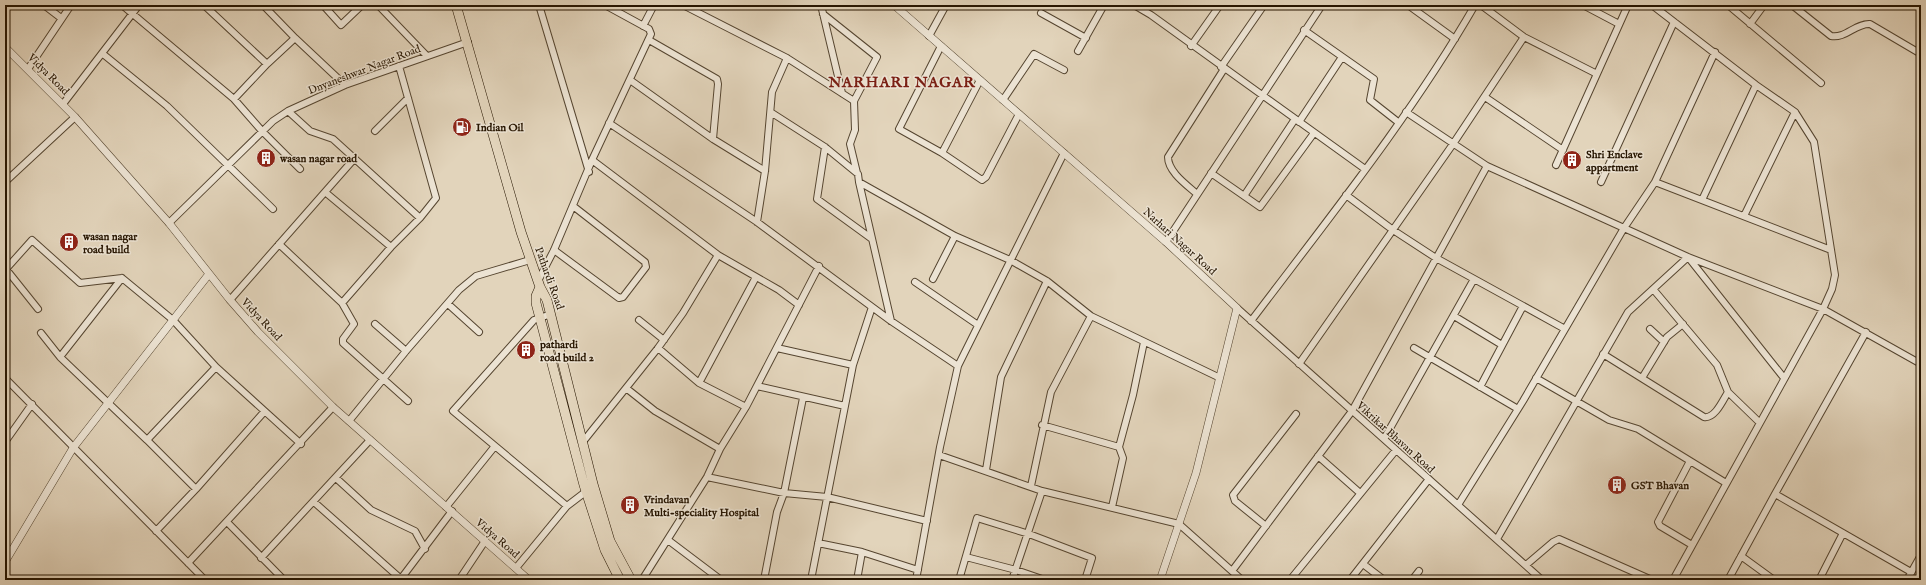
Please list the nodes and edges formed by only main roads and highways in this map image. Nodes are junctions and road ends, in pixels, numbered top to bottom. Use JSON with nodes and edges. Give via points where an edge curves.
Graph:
{"nodes":[{"id":1,"x":456,"y":5,"type":"edge"},
{"id":2,"x":539,"y":284,"type":"junction"},
{"id":3,"x":590,"y":489,"type":"junction"},
{"id":4,"x":620,"y":580,"type":"edge"},
{"id":5,"x":631,"y":580,"type":"edge"}],
"edges":[{"from":1,"to":2,"type":"main road","name":"Pathardi Road","via":[[521,232]]},
{"from":2,"to":3,"type":"main road","name":"Pathardi Road","via":[[548,300],[583,442]]},
{"from":2,"to":3,"type":"main road","via":[[536,296],[540,316],[574,449]]},
{"from":3,"to":4,"type":"main road","via":[[605,550]]},
{"from":3,"to":5,"type":"main road","name":"Pathardi Road","via":[[610,540]]}]}
